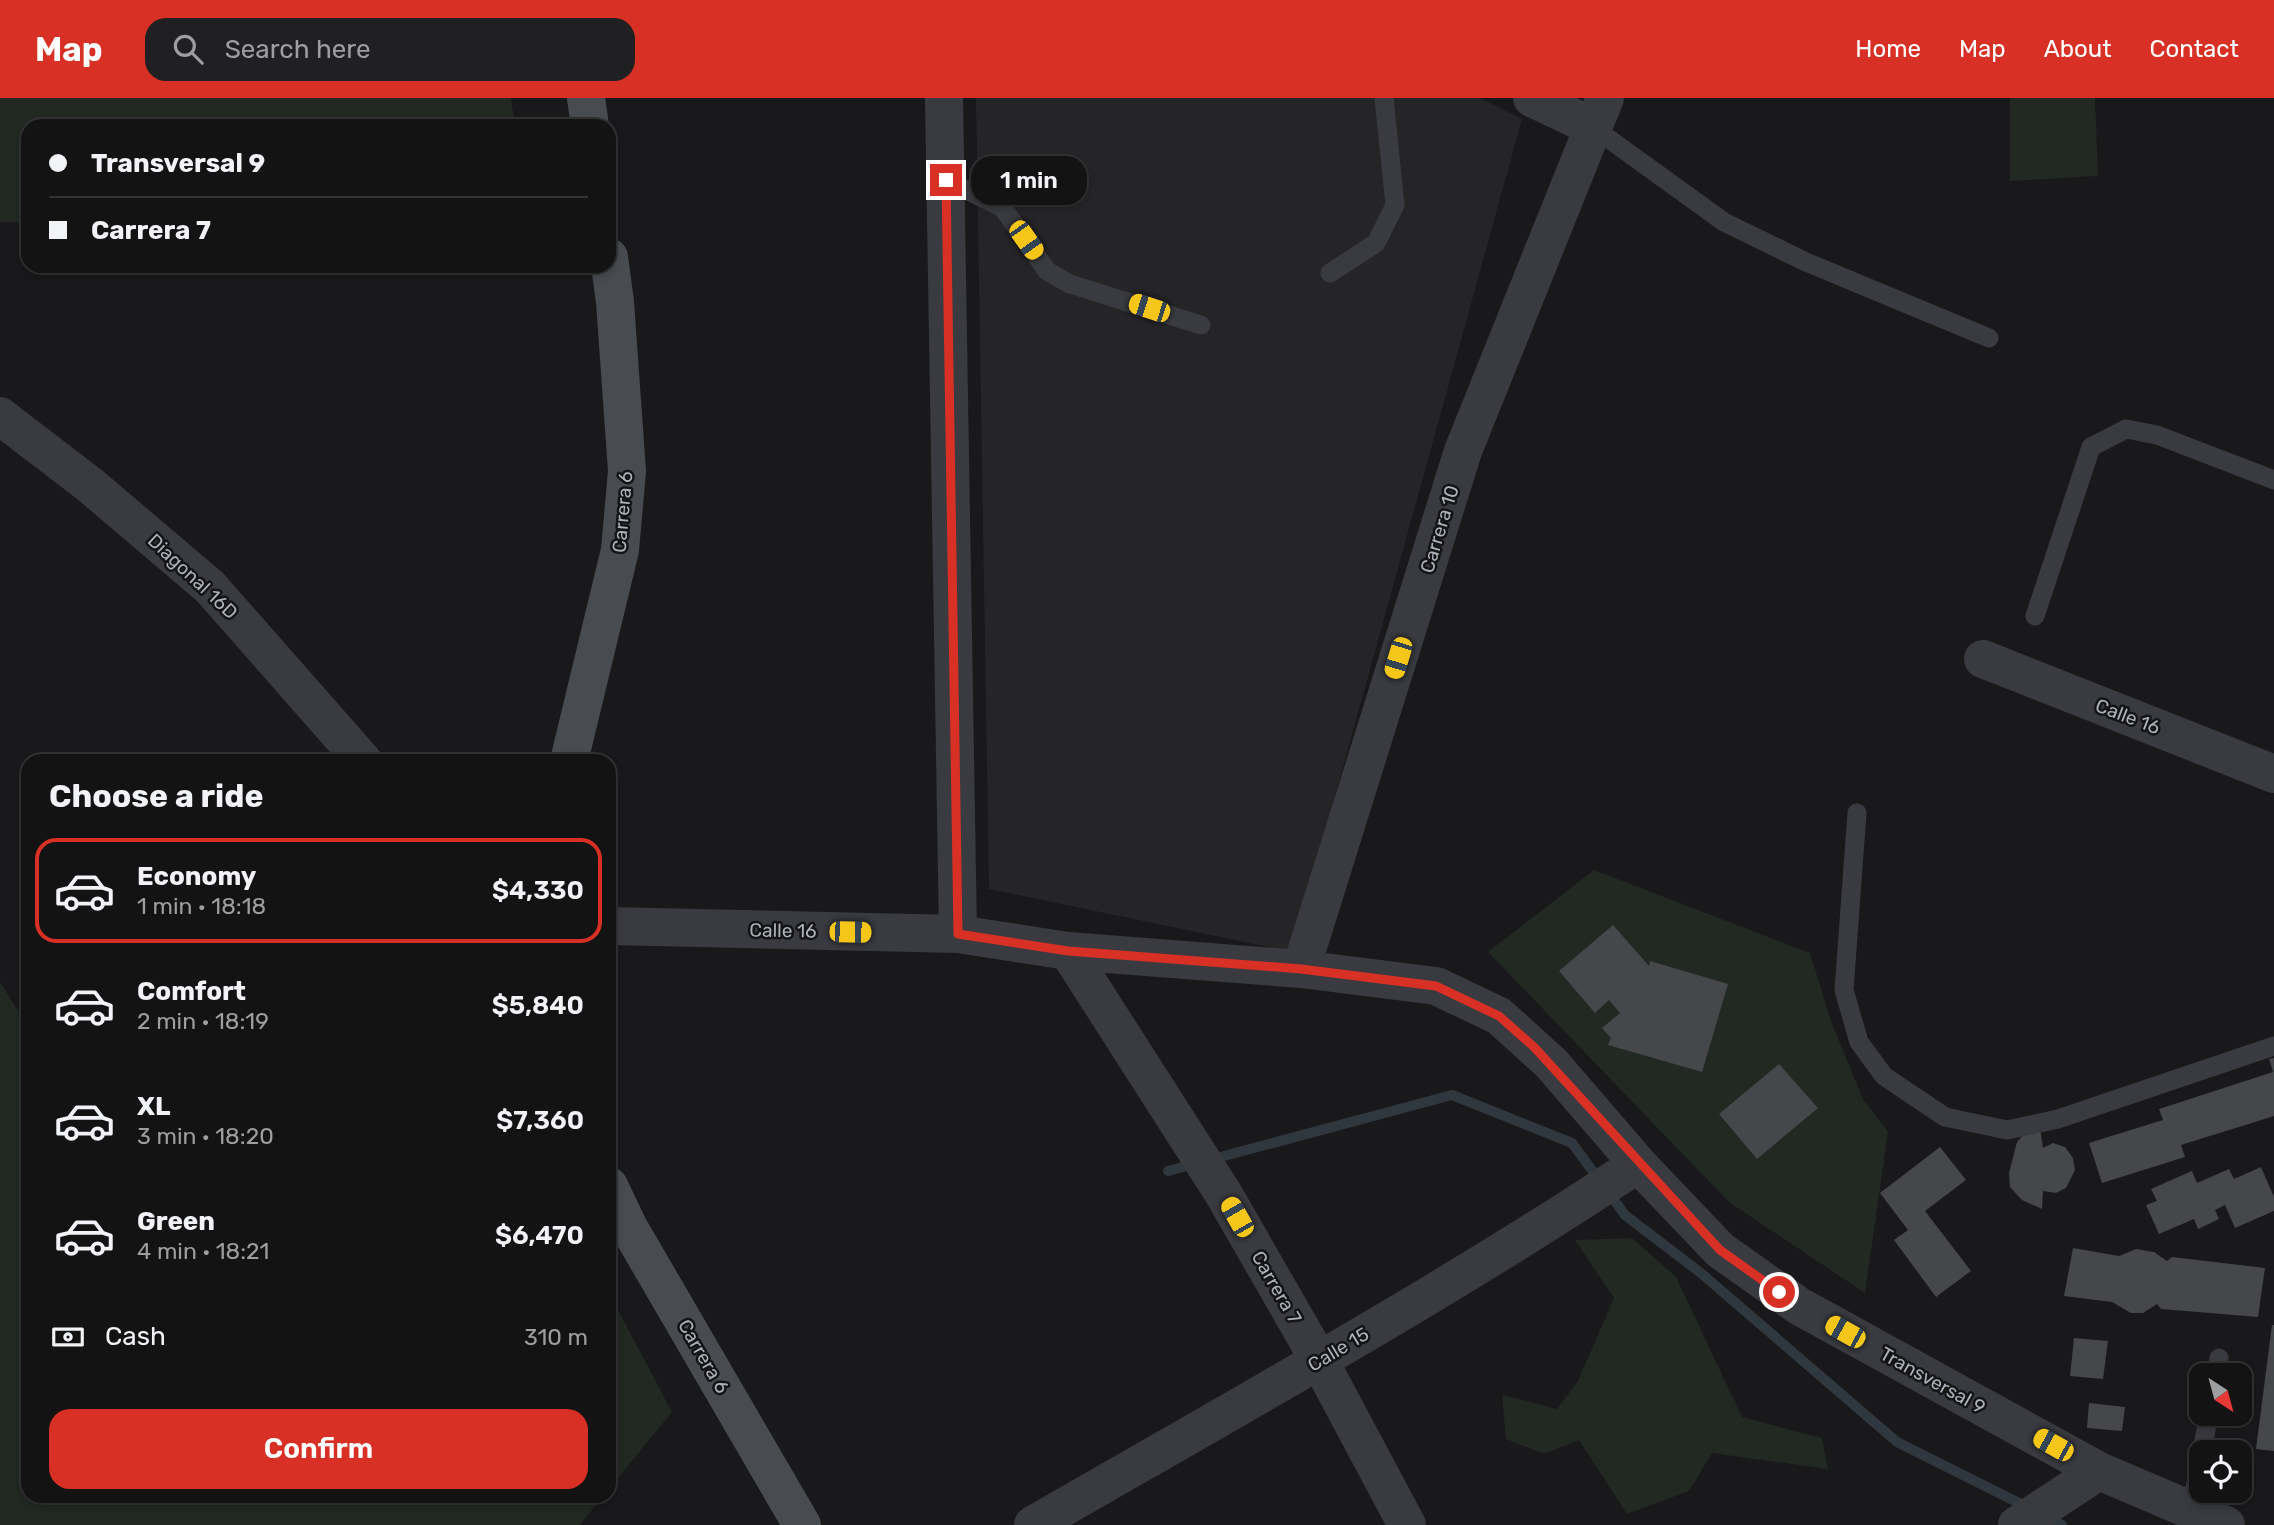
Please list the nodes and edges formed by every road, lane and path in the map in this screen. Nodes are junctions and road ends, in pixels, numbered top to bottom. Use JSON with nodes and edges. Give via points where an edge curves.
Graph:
{"nodes":[{"id":1,"x":586,"y":98,"type":"edge"},
{"id":2,"x":944,"y":98,"type":"edge"},
{"id":3,"x":1384,"y":98,"type":"edge"},
{"id":4,"x":1532,"y":98,"type":"edge"},
{"id":5,"x":1598,"y":112,"type":"edge"},
{"id":6,"x":589,"y":119,"type":"edge"},
{"id":7,"x":946,"y":180,"type":"junction"},
{"id":8,"x":611,"y":273,"type":"edge"},
{"id":9,"x":1330,"y":273,"type":"dead end"},
{"id":10,"x":1201,"y":325,"type":"dead end"},
{"id":11,"x":1989,"y":338,"type":"dead end"},
{"id":12,"x":0,"y":416,"type":"edge"},
{"id":13,"x":2274,"y":480,"type":"edge"},
{"id":14,"x":2035,"y":615,"type":"dead end"},
{"id":15,"x":1983,"y":659,"type":"dead end"},
{"id":16,"x":357,"y":754,"type":"edge"},
{"id":17,"x":571,"y":754,"type":"edge"},
{"id":18,"x":2274,"y":774,"type":"edge"},
{"id":19,"x":1857,"y":813,"type":"dead end"},
{"id":20,"x":616,"y":926,"type":"edge"},
{"id":21,"x":958,"y":934,"type":"junction"},
{"id":22,"x":1068,"y":951,"type":"junction"},
{"id":23,"x":1301,"y":969,"type":"junction"},
{"id":24,"x":2274,"y":1046,"type":"edge"},
{"id":25,"x":1632,"y":1168,"type":"junction"},
{"id":26,"x":616,"y":1201,"type":"edge"},
{"id":27,"x":1319,"y":1360,"type":"junction"},
{"id":28,"x":2207,"y":1426,"type":"edge"},
{"id":29,"x":2099,"y":1471,"type":"junction"},
{"id":30,"x":2190,"y":1510,"type":"junction"},
{"id":31,"x":2032,"y":1515,"type":"edge"},
{"id":32,"x":802,"y":1525,"type":"edge"},
{"id":33,"x":1032,"y":1525,"type":"edge"},
{"id":34,"x":1406,"y":1525,"type":"edge"},
{"id":35,"x":2226,"y":1525,"type":"edge"}],
"edges":[{"from":1,"to":6,"type":"street"},
{"from":2,"to":7,"type":"street"},
{"from":3,"to":9,"type":"lane","via":[[1395,205],[1376,243]]},
{"from":4,"to":5,"type":"street"},
{"from":5,"to":11,"type":"lane","via":[[1724,222],[1806,262]]},
{"from":5,"to":23,"type":"street","name":"Carrera 10","via":[[1463,451]]},
{"from":7,"to":10,"type":"lane","via":[[1003,208],[1047,271],[1070,284]]},
{"from":7,"to":21,"type":"street"},
{"from":8,"to":17,"type":"street","name":"Carrera 6","via":[[627,471],[620,550]]},
{"from":12,"to":16,"type":"street","name":"Diagonal 16D","via":[[210,587]]},
{"from":13,"to":14,"type":"lane","via":[[2157,435],[2126,429],[2091,447]]},
{"from":15,"to":18,"type":"street","name":"Calle 16"},
{"from":19,"to":24,"type":"lane","via":[[1844,990],[1859,1042],[1885,1076],[1945,1116],[2007,1130],[2059,1119]]},
{"from":20,"to":21,"type":"street","name":"Calle 16"},
{"from":21,"to":22,"type":"street","name":"Calle 16"},
{"from":22,"to":23,"type":"street","name":"Calle 16"},
{"from":22,"to":27,"type":"street","name":"Carrera 7","via":[[1223,1193]]},
{"from":23,"to":25,"type":"street","name":"Calle 16","via":[[1436,986],[1499,1016],[1552,1063]]},
{"from":25,"to":27,"type":"street","name":"Calle 15"},
{"from":25,"to":29,"type":"street","name":"Transversal 9","via":[[1720,1250],[1799,1306]]},
{"from":26,"to":32,"type":"street","name":"Carrera 6"},
{"from":27,"to":33,"type":"street","name":"Calle 15"},
{"from":27,"to":34,"type":"street","name":"Carrera 7"},
{"from":28,"to":30,"type":"lane"},
{"from":29,"to":30,"type":"street","name":"Transversal 9"},
{"from":29,"to":31,"type":"street"},
{"from":30,"to":35,"type":"street","name":"Transversal 9"}]}
